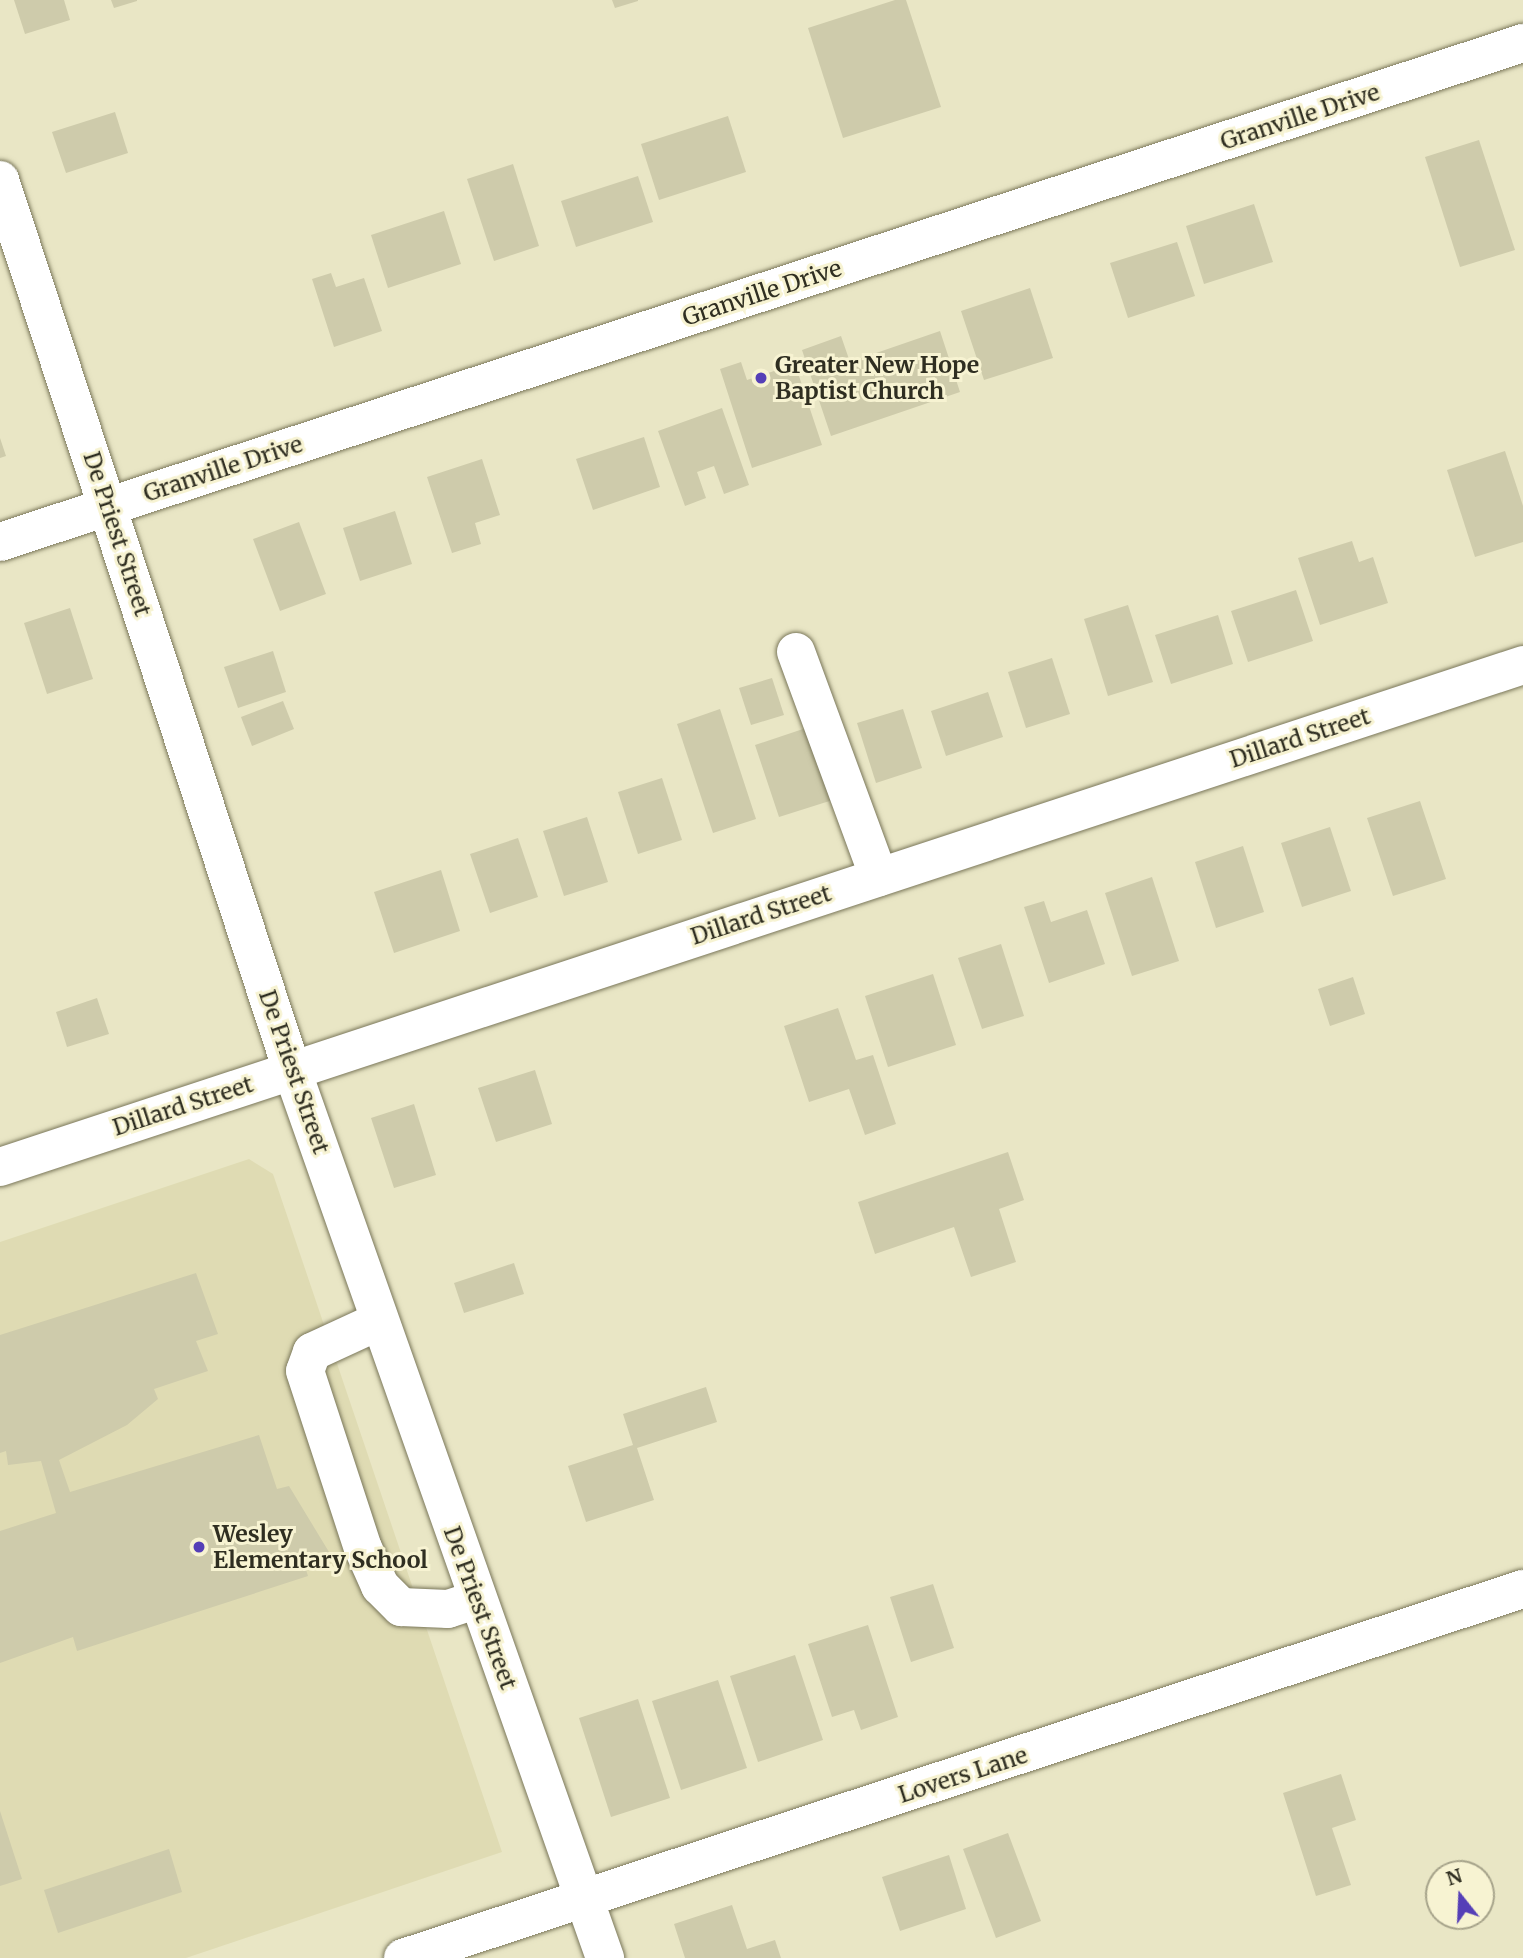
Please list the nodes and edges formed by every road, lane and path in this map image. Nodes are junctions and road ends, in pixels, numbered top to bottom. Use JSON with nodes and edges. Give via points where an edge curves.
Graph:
{"nodes":[{"id":1,"x":1523,"y":43,"type":"edge"},
{"id":2,"x":0,"y":180,"type":"edge"},
{"id":3,"x":108,"y":506,"type":"junction"},
{"id":4,"x":0,"y":542,"type":"edge"},
{"id":5,"x":796,"y":652,"type":"dead end"},
{"id":6,"x":1523,"y":665,"type":"edge"},
{"id":7,"x":880,"y":877,"type":"junction"},
{"id":8,"x":292,"y":1070,"type":"junction"},
{"id":9,"x":0,"y":1167,"type":"edge"},
{"id":10,"x":379,"y":1321,"type":"junction"},
{"id":11,"x":1523,"y":1589,"type":"edge"},
{"id":12,"x":476,"y":1600,"type":"junction"},
{"id":13,"x":585,"y":1898,"type":"junction"},
{"id":14,"x":402,"y":1958,"type":"edge"},
{"id":15,"x":606,"y":1958,"type":"edge"}],
"edges":[{"from":1,"to":3,"type":"street","name":"Granville Drive"},
{"from":2,"to":3,"type":"street","name":"De Priest Street"},
{"from":3,"to":4,"type":"street","name":"Granville Drive"},
{"from":3,"to":8,"type":"street","name":"De Priest Street"},
{"from":5,"to":7,"type":"street"},
{"from":6,"to":7,"type":"street","name":"Dillard Street"},
{"from":7,"to":8,"type":"street","name":"Dillard Street"},
{"from":8,"to":9,"type":"street","name":"Dillard Street"},
{"from":8,"to":10,"type":"street","name":"De Priest Street"},
{"from":10,"to":12,"type":"street","name":"De Priest Street"},
{"from":10,"to":12,"type":"street","via":[[312,1352],[305,1371],[365,1552],[380,1586],[401,1606],[448,1609]]},
{"from":11,"to":13,"type":"street","name":"Lovers Lane"},
{"from":12,"to":13,"type":"street","name":"De Priest Street"},
{"from":13,"to":14,"type":"street","name":"Lovers Lane"},
{"from":13,"to":15,"type":"street","name":"De Priest Street"}]}
